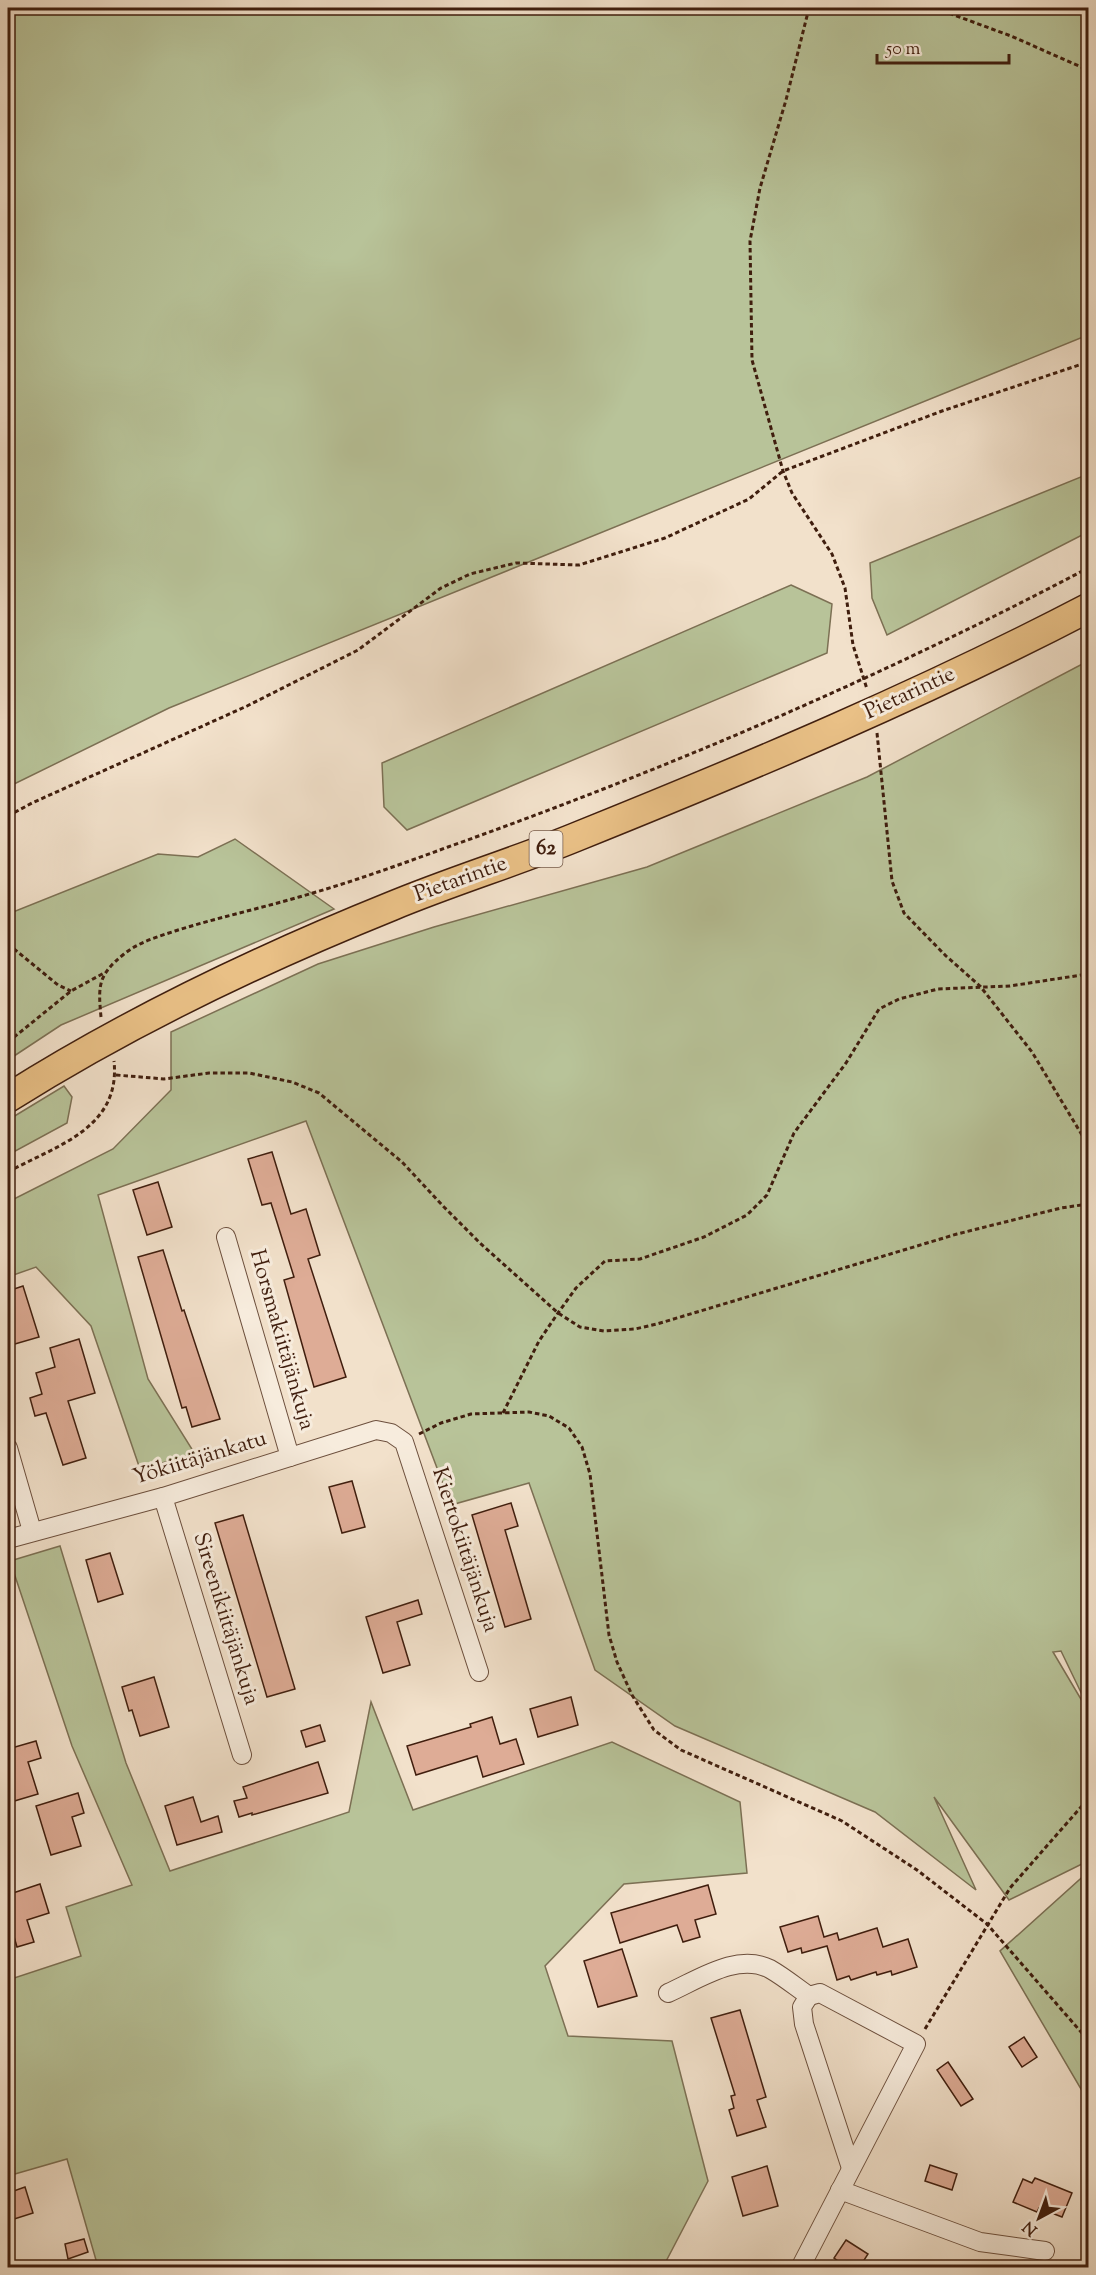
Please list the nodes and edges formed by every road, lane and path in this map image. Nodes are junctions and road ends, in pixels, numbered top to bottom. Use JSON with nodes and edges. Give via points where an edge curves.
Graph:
{"nodes":[{"id":1,"x":809,"y":8,"type":"edge"},
{"id":2,"x":935,"y":8,"type":"edge"},
{"id":3,"x":1089,"y":70,"type":"edge"},
{"id":4,"x":1089,"y":362,"type":"edge"},
{"id":5,"x":783,"y":471,"type":"junction"},
{"id":6,"x":1089,"y":568,"type":"edge"},
{"id":7,"x":1089,"y":608,"type":"edge"},
{"id":8,"x":863,"y":679,"type":"junction"},
{"id":9,"x":875,"y":711,"type":"junction"},
{"id":10,"x":8,"y":816,"type":"edge"},
{"id":11,"x":8,"y":944,"type":"edge"},
{"id":12,"x":106,"y":972,"type":"junction"},
{"id":13,"x":1089,"y":974,"type":"edge"},
{"id":14,"x":980,"y":986,"type":"junction"},
{"id":15,"x":71,"y":991,"type":"junction"},
{"id":16,"x":100,"y":1017,"type":"dead end"},
{"id":17,"x":8,"y":1042,"type":"edge"},
{"id":18,"x":113,"y":1053,"type":"dead end"},
{"id":19,"x":116,"y":1076,"type":"junction"},
{"id":20,"x":8,"y":1098,"type":"edge"},
{"id":21,"x":1089,"y":1145,"type":"edge"},
{"id":22,"x":8,"y":1172,"type":"edge"},
{"id":23,"x":1089,"y":1204,"type":"edge"},
{"id":24,"x":226,"y":1237,"type":"dead end"},
{"id":25,"x":558,"y":1312,"type":"junction"},
{"id":26,"x":502,"y":1413,"type":"junction"},
{"id":27,"x":404,"y":1442,"type":"junction"},
{"id":28,"x":8,"y":1448,"type":"edge"},
{"id":29,"x":290,"y":1457,"type":"junction"},
{"id":30,"x":163,"y":1497,"type":"junction"},
{"id":31,"x":32,"y":1531,"type":"junction"},
{"id":32,"x":8,"y":1539,"type":"edge"},
{"id":33,"x":479,"y":1672,"type":"dead end"},
{"id":34,"x":242,"y":1755,"type":"dead end"},
{"id":35,"x":1089,"y":1799,"type":"edge"},
{"id":36,"x":987,"y":1924,"type":"junction"},
{"id":37,"x":668,"y":1993,"type":"dead end"},
{"id":38,"x":809,"y":1996,"type":"junction"},
{"id":39,"x":1089,"y":2040,"type":"edge"},
{"id":40,"x":916,"y":2044,"type":"junction"},
{"id":41,"x":850,"y":2168,"type":"junction"},
{"id":42,"x":840,"y":2190,"type":"junction"},
{"id":43,"x":1045,"y":2251,"type":"dead end"},
{"id":44,"x":800,"y":2268,"type":"edge"}],
"edges":[{"from":1,"to":5,"type":"path","via":[[760,188],[750,241],[753,360]]},
{"from":2,"to":3,"type":"path"},
{"from":4,"to":5,"type":"path","via":[[942,411]]},
{"from":5,"to":8,"type":"path","via":[[792,493],[832,554],[845,588],[853,645]]},
{"from":5,"to":10,"type":"path","via":[[749,499],[665,538],[579,565],[516,563],[470,574],[441,588],[358,650],[247,706]]},
{"from":6,"to":8,"type":"path"},
{"from":7,"to":9,"type":"main road","name":"Pietarintie","number":"62"},
{"from":8,"to":9,"type":"path"},
{"from":8,"to":12,"type":"path","via":[[664,766],[448,847],[302,896],[148,940],[126,952]]},
{"from":9,"to":14,"type":"path","via":[[892,881],[903,913]]},
{"from":9,"to":20,"type":"main road","name":"Pietarintie","number":"62","via":[[574,838],[394,905],[234,973],[114,1035]]},
{"from":11,"to":15,"type":"path"},
{"from":12,"to":15,"type":"path"},
{"from":12,"to":16,"type":"path","via":[[99,990]]},
{"from":13,"to":14,"type":"path","via":[[1010,986]]},
{"from":14,"to":21,"type":"path","via":[[1032,1052]]},
{"from":14,"to":25,"type":"path","via":[[938,989],[899,999],[879,1010],[794,1133],[767,1195],[747,1215],[705,1237],[640,1259],[605,1262],[576,1288]]},
{"from":15,"to":17,"type":"path"},
{"from":18,"to":19,"type":"path"},
{"from":19,"to":22,"type":"path","via":[[102,1112],[87,1129]]},
{"from":19,"to":25,"type":"path","via":[[164,1079],[249,1073],[292,1082],[319,1093],[402,1162],[480,1243]]},
{"from":23,"to":25,"type":"path","via":[[967,1231],[635,1329],[604,1331],[580,1327]]},
{"from":24,"to":29,"type":"street","name":"Horsmakiitäjänkuja"},
{"from":25,"to":26,"type":"path"},
{"from":26,"to":27,"type":"path","via":[[471,1414],[441,1423]]},
{"from":26,"to":36,"type":"path","via":[[549,1416],[569,1428],[582,1447],[590,1474],[609,1635],[632,1695],[654,1730],[681,1750],[842,1821],[917,1870]]},
{"from":27,"to":29,"type":"street","name":"Yökiitäjänkatu","via":[[391,1433],[376,1430]]},
{"from":27,"to":33,"type":"street","name":"Kiertokiitäjänkuja"},
{"from":28,"to":31,"type":"street"},
{"from":29,"to":30,"type":"street","name":"Yökiitäjänkatu"},
{"from":30,"to":31,"type":"street","name":"Yökiitäjänkatu"},
{"from":30,"to":34,"type":"street","name":"Sireenikiitäjänkuja"},
{"from":31,"to":32,"type":"street","name":"Yökiitäjänkatu"},
{"from":35,"to":36,"type":"path","via":[[1010,1888]]},
{"from":36,"to":39,"type":"path"},
{"from":36,"to":40,"type":"path"},
{"from":37,"to":38,"type":"street","via":[[730,1965],[750,1964],[768,1968]]},
{"from":38,"to":40,"type":"street","via":[[820,1993]]},
{"from":38,"to":41,"type":"street","via":[[802,2007],[804,2024]]},
{"from":40,"to":41,"type":"street"},
{"from":41,"to":42,"type":"street"},
{"from":42,"to":43,"type":"street","via":[[980,2242]]},
{"from":42,"to":44,"type":"street"}]}
